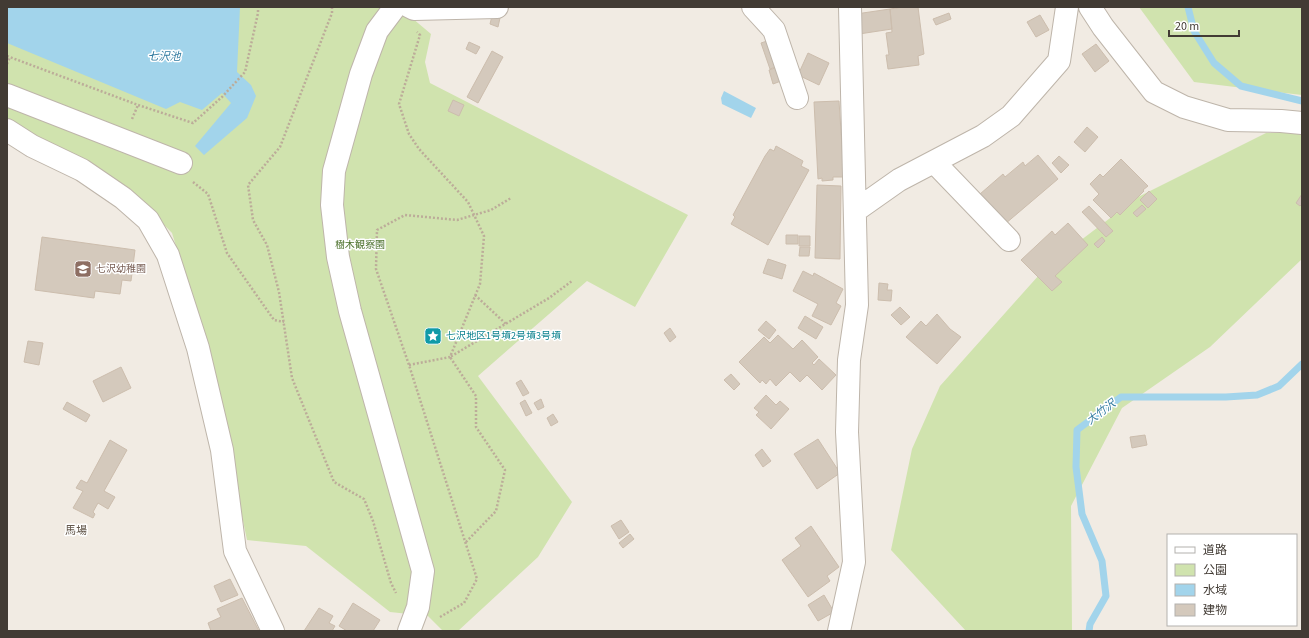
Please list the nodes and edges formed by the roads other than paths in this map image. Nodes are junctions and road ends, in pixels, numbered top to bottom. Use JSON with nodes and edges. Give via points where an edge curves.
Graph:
{"nodes":[{"id":1,"x":498,"y":7,"type":"edge"},
{"id":2,"x":753,"y":7,"type":"edge"},
{"id":3,"x":850,"y":7,"type":"edge"},
{"id":4,"x":1067,"y":7,"type":"edge"},
{"id":5,"x":1090,"y":7,"type":"edge"},
{"id":6,"x":400,"y":8,"type":"edge"},
{"id":7,"x":7,"y":95,"type":"edge"},
{"id":8,"x":797,"y":98,"type":"dead end"},
{"id":9,"x":1302,"y":124,"type":"edge"},
{"id":10,"x":7,"y":130,"type":"edge"},
{"id":11,"x":934,"y":162,"type":"junction"},
{"id":12,"x":181,"y":163,"type":"road end"},
{"id":13,"x":855,"y":211,"type":"junction"},
{"id":14,"x":1009,"y":240,"type":"dead end"},
{"id":15,"x":412,"y":624,"type":"edge"},
{"id":16,"x":273,"y":631,"type":"edge"},
{"id":17,"x":839,"y":631,"type":"edge"}],
"edges":[{"from":1,"to":6,"type":"street"},
{"from":2,"to":8,"type":"street","via":[[774,30]]},
{"from":3,"to":13,"type":"street"},
{"from":4,"to":11,"type":"street","via":[[1059,61],[1011,116],[983,136]]},
{"from":5,"to":9,"type":"street","via":[[1154,92],[1184,107],[1228,120]]},
{"from":6,"to":15,"type":"street","via":[[377,30],[361,74],[334,171],[332,206],[338,257],[350,311],[424,570],[418,607]]},
{"from":7,"to":12,"type":"street"},
{"from":10,"to":16,"type":"street","via":[[32,146],[82,170],[123,198],[148,220],[168,255],[198,348],[222,450],[235,551]]},
{"from":11,"to":13,"type":"street","via":[[899,180]]},
{"from":11,"to":14,"type":"street"},
{"from":13,"to":17,"type":"street","via":[[857,304],[849,360],[847,432],[854,562]]}]}
